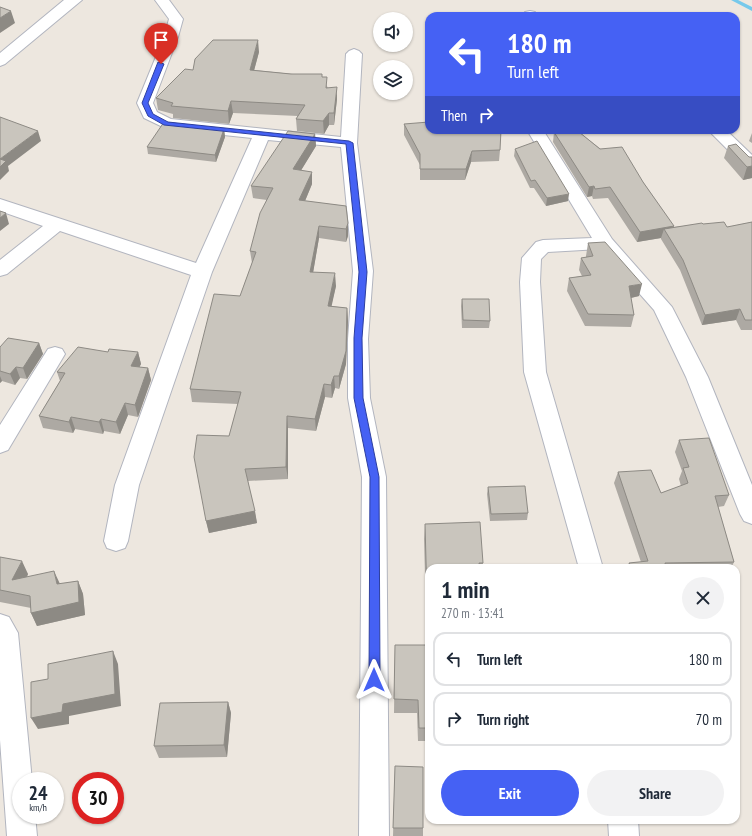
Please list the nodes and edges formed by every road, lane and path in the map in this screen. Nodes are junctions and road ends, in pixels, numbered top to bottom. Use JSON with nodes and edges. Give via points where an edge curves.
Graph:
{"nodes":[{"id":1,"x":162,"y":0,"type":"edge"},
{"id":2,"x":70,"y":1,"type":"edge"},
{"id":3,"x":354,"y":54,"type":"dead end"},
{"id":4,"x":0,"y":61,"type":"edge"},
{"id":5,"x":537,"y":134,"type":"edge"},
{"id":6,"x":720,"y":134,"type":"edge"},
{"id":7,"x":262,"y":135,"type":"junction"},
{"id":8,"x":349,"y":143,"type":"junction"},
{"id":9,"x":752,"y":164,"type":"edge"},
{"id":10,"x":0,"y":206,"type":"edge"},
{"id":11,"x":56,"y":225,"type":"junction"},
{"id":12,"x":605,"y":243,"type":"junction"},
{"id":13,"x":0,"y":270,"type":"edge"},
{"id":14,"x":202,"y":272,"type":"junction"},
{"id":15,"x":55,"y":354,"type":"dead end"},
{"id":16,"x":0,"y":444,"type":"edge"},
{"id":17,"x":752,"y":514,"type":"edge"},
{"id":18,"x":116,"y":541,"type":"dead end"},
{"id":19,"x":591,"y":564,"type":"edge"},
{"id":20,"x":0,"y":625,"type":"edge"},
{"id":21,"x":623,"y":824,"type":"edge"},
{"id":22,"x":22,"y":836,"type":"edge"},
{"id":23,"x":374,"y":836,"type":"edge"},
{"id":24,"x":624,"y":836,"type":"edge"}],
"edges":[{"from":1,"to":7,"type":"street","via":[[176,19],[145,103],[150,115],[166,124]]},
{"from":2,"to":4,"type":"street"},
{"from":3,"to":8,"type":"street"},
{"from":5,"to":12,"type":"street"},
{"from":6,"to":9,"type":"street"},
{"from":7,"to":8,"type":"street"},
{"from":7,"to":14,"type":"street"},
{"from":8,"to":23,"type":"street","via":[[363,272],[358,338],[358,398],[374,477]]},
{"from":10,"to":11,"type":"street"},
{"from":11,"to":13,"type":"street"},
{"from":11,"to":14,"type":"street"},
{"from":12,"to":17,"type":"street","via":[[662,307],[697,377]]},
{"from":12,"to":19,"type":"street","via":[[543,246],[532,258],[530,282],[535,372]]},
{"from":14,"to":18,"type":"street","via":[[127,485]]},
{"from":15,"to":16,"type":"street"},
{"from":20,"to":22,"type":"street","via":[[6,633]]},
{"from":21,"to":24,"type":"street"}]}
